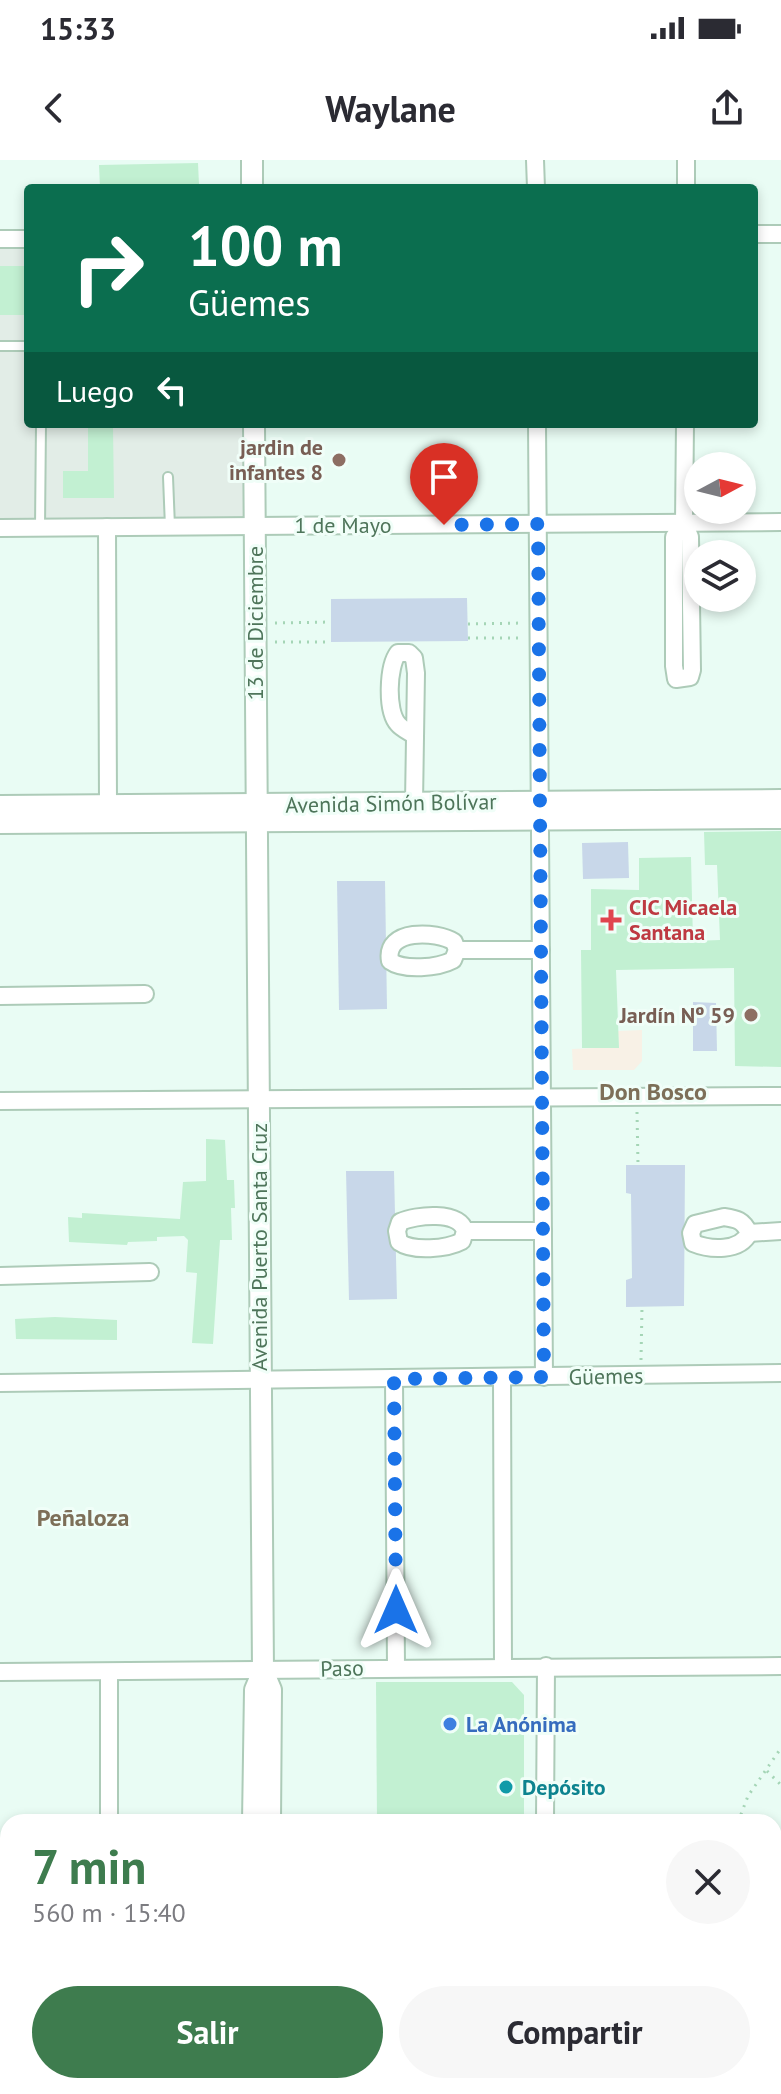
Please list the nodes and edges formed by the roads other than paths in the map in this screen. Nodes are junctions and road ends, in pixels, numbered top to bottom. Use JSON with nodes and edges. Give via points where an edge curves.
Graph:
{"nodes":[{"id":1,"x":252,"y":160,"type":"edge"},
{"id":2,"x":535,"y":160,"type":"edge"},
{"id":3,"x":686,"y":160,"type":"edge"},
{"id":4,"x":252,"y":184,"type":"edge"},
{"id":5,"x":536,"y":184,"type":"edge"},
{"id":6,"x":686,"y":184,"type":"edge"},
{"id":7,"x":758,"y":234,"type":"edge"},
{"id":8,"x":781,"y":234,"type":"edge"},
{"id":9,"x":0,"y":239,"type":"edge"},
{"id":10,"x":24,"y":239,"type":"edge"},
{"id":11,"x":0,"y":346,"type":"edge"},
{"id":12,"x":24,"y":346,"type":"edge"},
{"id":13,"x":41,"y":428,"type":"edge"},
{"id":14,"x":254,"y":428,"type":"edge"},
{"id":15,"x":537,"y":428,"type":"edge"},
{"id":16,"x":685,"y":428,"type":"edge"},
{"id":17,"x":685,"y":452,"type":"edge"},
{"id":18,"x":168,"y":477,"type":"dead end"},
{"id":19,"x":756,"y":522,"type":"edge"},
{"id":20,"x":781,"y":522,"type":"edge"},
{"id":21,"x":684,"y":523,"type":"junction"},
{"id":22,"x":538,"y":524,"type":"junction"},
{"id":23,"x":255,"y":526,"type":"junction"},
{"id":24,"x":107,"y":527,"type":"junction"},
{"id":25,"x":170,"y":527,"type":"junction"},
{"id":26,"x":0,"y":528,"type":"edge"},
{"id":27,"x":40,"y":528,"type":"junction"},
{"id":28,"x":415,"y":736,"type":"dead end"},
{"id":29,"x":781,"y":800,"type":"edge"},
{"id":30,"x":414,"y":803,"type":"junction"},
{"id":31,"x":0,"y":806,"type":"edge"},
{"id":32,"x":108,"y":806,"type":"junction"},
{"id":33,"x":540,"y":811,"type":"junction"},
{"id":34,"x":257,"y":814,"type":"junction"},
{"id":35,"x":781,"y":818,"type":"edge"},
{"id":36,"x":0,"y":823,"type":"edge"},
{"id":37,"x":457,"y":950,"type":"dead end"},
{"id":38,"x":541,"y":950,"type":"junction"},
{"id":39,"x":145,"y":994,"type":"dead end"},
{"id":40,"x":0,"y":996,"type":"edge"},
{"id":41,"x":781,"y":1096,"type":"edge"},
{"id":42,"x":542,"y":1097,"type":"junction"},
{"id":43,"x":259,"y":1099,"type":"junction"},
{"id":44,"x":0,"y":1101,"type":"edge"},
{"id":45,"x":465,"y":1231,"type":"dead end"},
{"id":46,"x":543,"y":1231,"type":"junction"},
{"id":47,"x":781,"y":1231,"type":"edge"},
{"id":48,"x":749,"y":1233,"type":"dead end"},
{"id":49,"x":150,"y":1272,"type":"dead end"},
{"id":50,"x":0,"y":1276,"type":"edge"},
{"id":51,"x":781,"y":1373,"type":"edge"},
{"id":52,"x":544,"y":1377,"type":"junction"},
{"id":53,"x":394,"y":1379,"type":"junction"},
{"id":54,"x":502,"y":1379,"type":"junction"},
{"id":55,"x":258,"y":1381,"type":"junction"},
{"id":56,"x":0,"y":1383,"type":"edge"},
{"id":57,"x":546,"y":1666,"type":"junction"},
{"id":58,"x":781,"y":1666,"type":"edge"},
{"id":59,"x":396,"y":1667,"type":"junction"},
{"id":60,"x":503,"y":1667,"type":"junction"},
{"id":61,"x":263,"y":1671,"type":"junction"},
{"id":62,"x":0,"y":1672,"type":"edge"},
{"id":63,"x":109,"y":1673,"type":"junction"},
{"id":64,"x":109,"y":1814,"type":"edge"},
{"id":65,"x":253,"y":1814,"type":"edge"},
{"id":66,"x":270,"y":1814,"type":"edge"},
{"id":67,"x":545,"y":1814,"type":"edge"}],
"edges":[{"from":1,"to":4,"type":"street"},
{"from":2,"to":5,"type":"street"},
{"from":3,"to":6,"type":"street"},
{"from":7,"to":8,"type":"street"},
{"from":9,"to":10,"type":"street"},
{"from":11,"to":12,"type":"lane"},
{"from":13,"to":27,"type":"lane"},
{"from":14,"to":23,"type":"street","name":"13 de Diciembre"},
{"from":15,"to":22,"type":"street"},
{"from":16,"to":17,"type":"street"},
{"from":18,"to":25,"type":"lane"},
{"from":19,"to":20,"type":"street","name":"1 de Mayo"},
{"from":21,"to":21,"type":"street","via":[[674,537],[674,666],[676,679],[684,680],[692,670],[690,537]]},
{"from":21,"to":22,"type":"street","name":"1 de Mayo"},
{"from":22,"to":23,"type":"street","name":"1 de Mayo"},
{"from":22,"to":33,"type":"street"},
{"from":23,"to":25,"type":"street","name":"1 de Mayo"},
{"from":23,"to":34,"type":"street","name":"13 de Diciembre"},
{"from":24,"to":25,"type":"street","name":"1 de Mayo"},
{"from":24,"to":27,"type":"street","name":"1 de Mayo"},
{"from":24,"to":32,"type":"street"},
{"from":26,"to":27,"type":"street","name":"1 de Mayo"},
{"from":28,"to":30,"type":"street"},
{"from":29,"to":33,"type":"street","name":"Avenida Simón Bolívar"},
{"from":30,"to":33,"type":"street","name":"Avenida Simón Bolívar"},
{"from":30,"to":34,"type":"street","name":"Avenida Simón Bolívar"},
{"from":31,"to":32,"type":"street","name":"Avenida Simón Bolívar"},
{"from":32,"to":34,"type":"street","name":"Avenida Simón Bolívar"},
{"from":33,"to":34,"type":"street","name":"Avenida Simón Bolívar"},
{"from":33,"to":35,"type":"street","name":"Avenida Simón Bolívar"},
{"from":33,"to":38,"type":"street"},
{"from":34,"to":36,"type":"street","name":"Avenida Simón Bolívar"},
{"from":34,"to":43,"type":"street","name":"Avenida Puerto Santa Cruz"},
{"from":37,"to":38,"type":"street"},
{"from":38,"to":42,"type":"street"},
{"from":39,"to":40,"type":"street"},
{"from":41,"to":42,"type":"street"},
{"from":42,"to":43,"type":"street"},
{"from":42,"to":46,"type":"street"},
{"from":43,"to":44,"type":"street"},
{"from":43,"to":55,"type":"street","name":"Avenida Puerto Santa Cruz"},
{"from":45,"to":46,"type":"street"},
{"from":46,"to":52,"type":"street"},
{"from":47,"to":48,"type":"street"},
{"from":49,"to":50,"type":"street"},
{"from":51,"to":52,"type":"street","name":"Güemes"},
{"from":52,"to":54,"type":"street","name":"Güemes"},
{"from":53,"to":54,"type":"street","name":"Güemes"},
{"from":53,"to":55,"type":"street","name":"Güemes"},
{"from":53,"to":59,"type":"street"},
{"from":54,"to":60,"type":"street"},
{"from":55,"to":56,"type":"street","name":"Güemes"},
{"from":55,"to":61,"type":"street","name":"Avenida Puerto Santa Cruz"},
{"from":57,"to":58,"type":"street","name":"Paso"},
{"from":57,"to":60,"type":"street","name":"Paso"},
{"from":57,"to":67,"type":"street"},
{"from":59,"to":60,"type":"street","name":"Paso"},
{"from":59,"to":61,"type":"street","name":"Paso"},
{"from":61,"to":63,"type":"street","name":"Paso"},
{"from":61,"to":65,"type":"street","name":"Avenida Puerto Santa Cruz","via":[[255,1690]]},
{"from":61,"to":66,"type":"street","name":"Avenida Puerto Santa Cruz","via":[[271,1690]]},
{"from":62,"to":63,"type":"street","name":"Paso"},
{"from":63,"to":64,"type":"street"}]}
